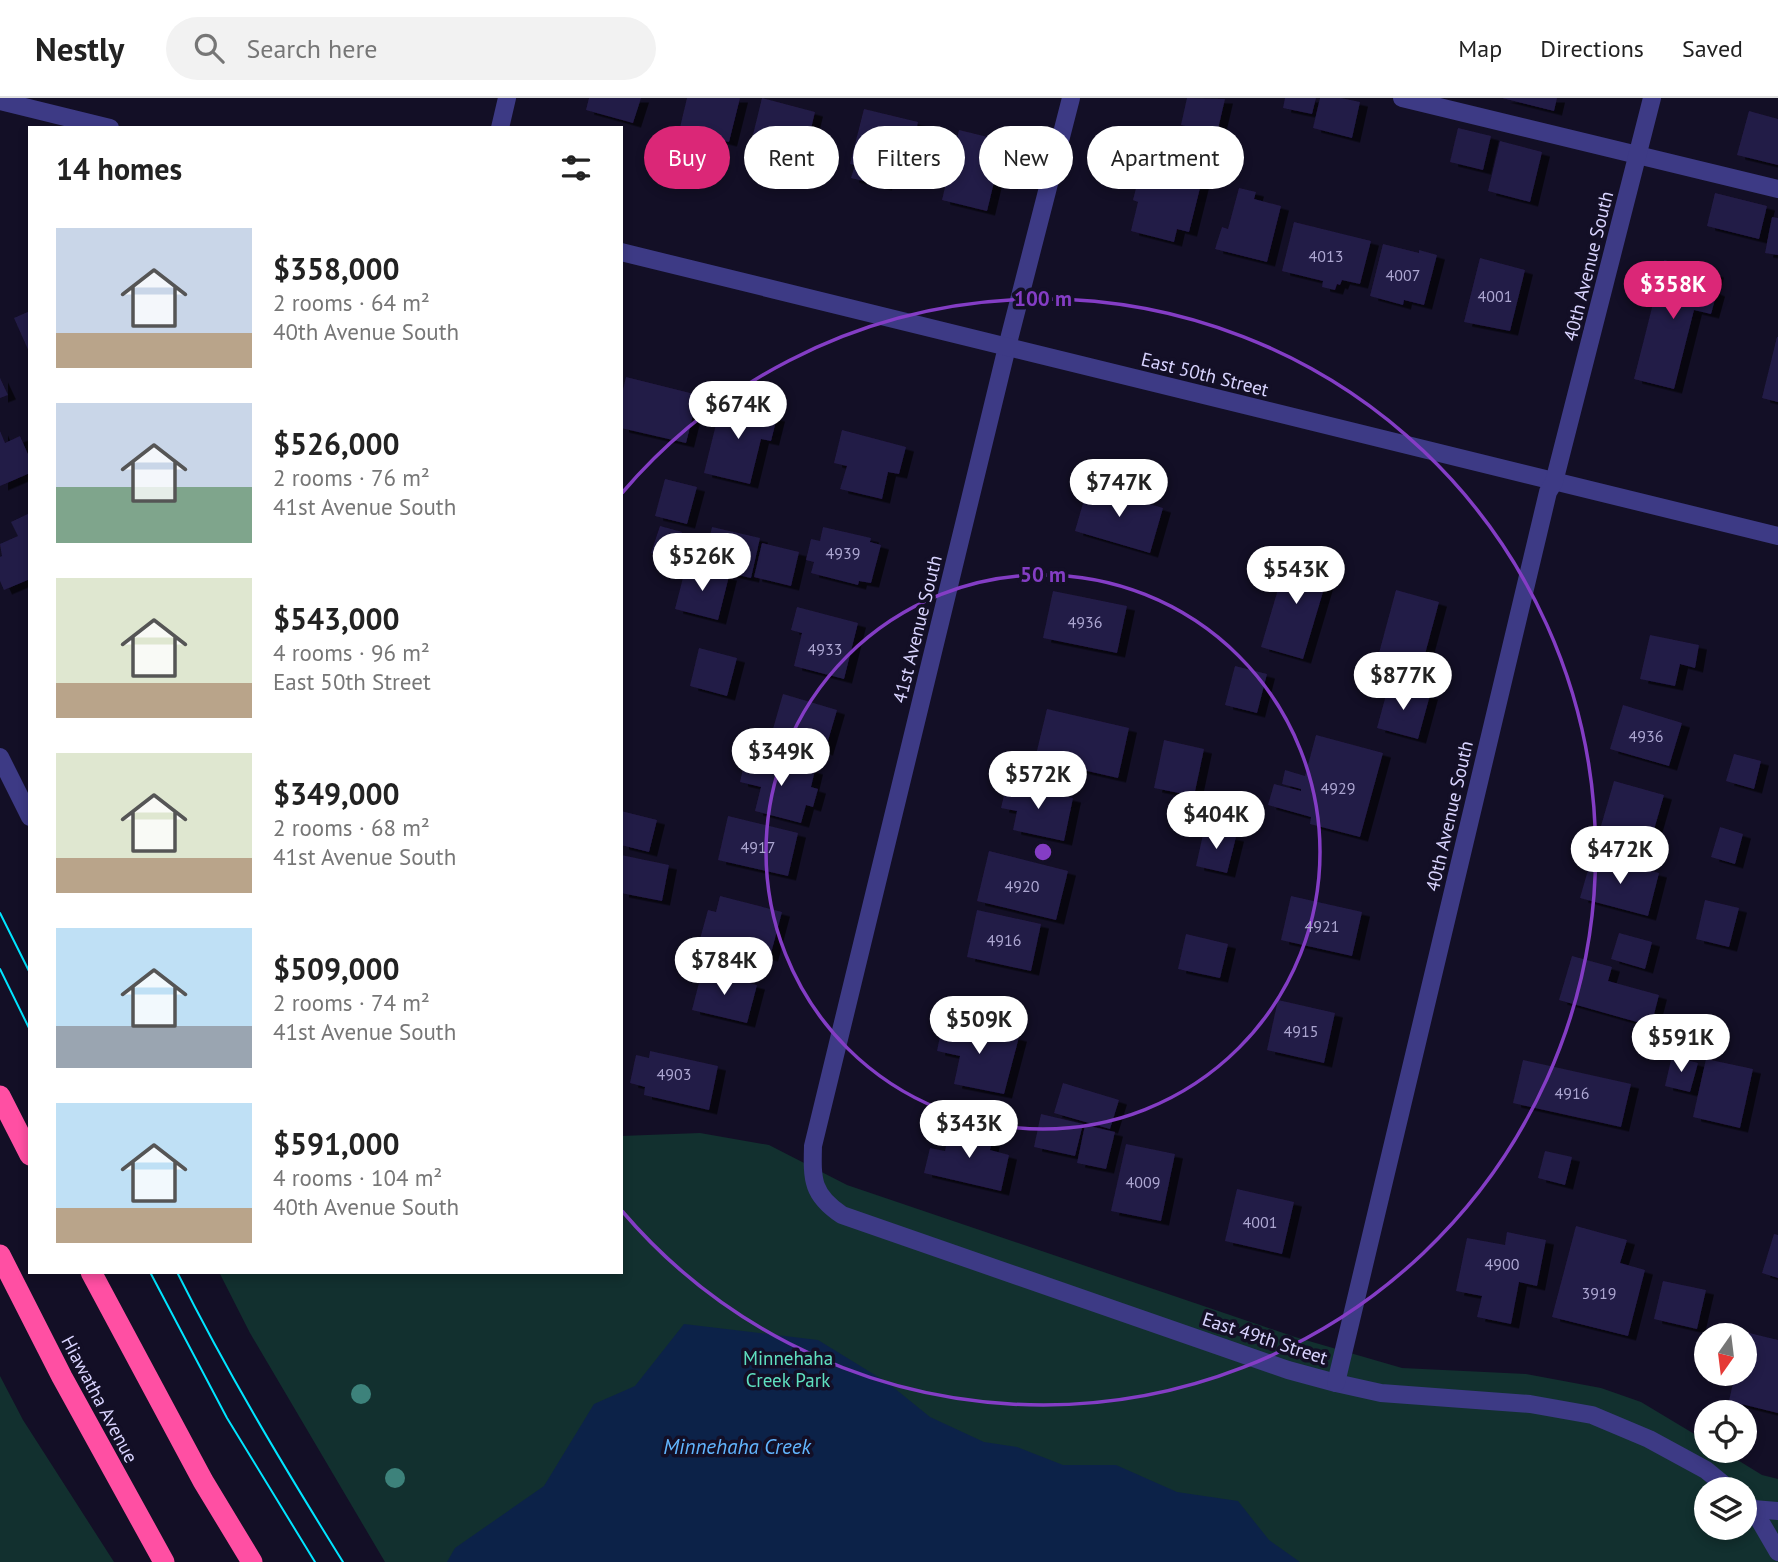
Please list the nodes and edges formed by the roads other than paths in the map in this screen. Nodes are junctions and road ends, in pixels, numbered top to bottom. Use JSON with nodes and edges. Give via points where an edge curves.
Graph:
{"nodes":[{"id":1,"x":508,"y":98,"type":"edge"},
{"id":2,"x":1071,"y":98,"type":"edge"},
{"id":3,"x":1402,"y":98,"type":"edge"},
{"id":4,"x":1652,"y":98,"type":"edge"},
{"id":5,"x":0,"y":101,"type":"edge"},
{"id":6,"x":102,"y":126,"type":"edge"},
{"id":7,"x":501,"y":126,"type":"edge"},
{"id":8,"x":1638,"y":155,"type":"junction"},
{"id":9,"x":1778,"y":189,"type":"edge"},
{"id":10,"x":623,"y":252,"type":"edge"},
{"id":11,"x":1007,"y":347,"type":"junction"},
{"id":12,"x":1554,"y":482,"type":"junction"},
{"id":13,"x":1778,"y":537,"type":"edge"},
{"id":14,"x":0,"y":757,"type":"edge"},
{"id":15,"x":28,"y":813,"type":"edge"},
{"id":16,"x":0,"y":1096,"type":"edge"},
{"id":17,"x":28,"y":1151,"type":"edge"},
{"id":18,"x":812,"y":1171,"type":"joint"},
{"id":19,"x":0,"y":1255,"type":"edge"},
{"id":20,"x":92,"y":1274,"type":"edge"},
{"id":21,"x":1336,"y":1383,"type":"junction"},
{"id":22,"x":1714,"y":1477,"type":"edge"},
{"id":23,"x":1757,"y":1507,"type":"edge"},
{"id":24,"x":1778,"y":1511,"type":"edge"},
{"id":25,"x":1757,"y":1519,"type":"edge"},
{"id":26,"x":1778,"y":1552,"type":"edge"},
{"id":27,"x":164,"y":1562,"type":"edge"},
{"id":28,"x":252,"y":1562,"type":"edge"}],
"edges":[{"from":1,"to":7,"type":"street"},
{"from":2,"to":11,"type":"street","name":"41st Avenue South"},
{"from":3,"to":8,"type":"street"},
{"from":4,"to":8,"type":"street","name":"40th Avenue South"},
{"from":5,"to":6,"type":"street"},
{"from":8,"to":9,"type":"street"},
{"from":8,"to":12,"type":"street","name":"40th Avenue South"},
{"from":10,"to":11,"type":"street","name":"East 50th Street"},
{"from":11,"to":12,"type":"street","name":"East 50th Street"},
{"from":11,"to":18,"type":"street","name":"41st Avenue South","via":[[816,1132]]},
{"from":12,"to":13,"type":"street","name":"East 50th Street"},
{"from":12,"to":21,"type":"street","name":"40th Avenue South"},
{"from":14,"to":15,"type":"street"},
{"from":16,"to":17,"type":"highway"},
{"from":18,"to":21,"type":"street","name":"East 49th Street","via":[[819,1195],[842,1215]]},
{"from":19,"to":27,"type":"highway","name":"Hiawatha Avenue"},
{"from":20,"to":28,"type":"highway","via":[[203,1481]]},
{"from":21,"to":22,"type":"street","name":"East 49th Street","via":[[1381,1393],[1530,1404],[1592,1415],[1660,1445]]},
{"from":23,"to":24,"type":"street"},
{"from":25,"to":26,"type":"street"}]}
